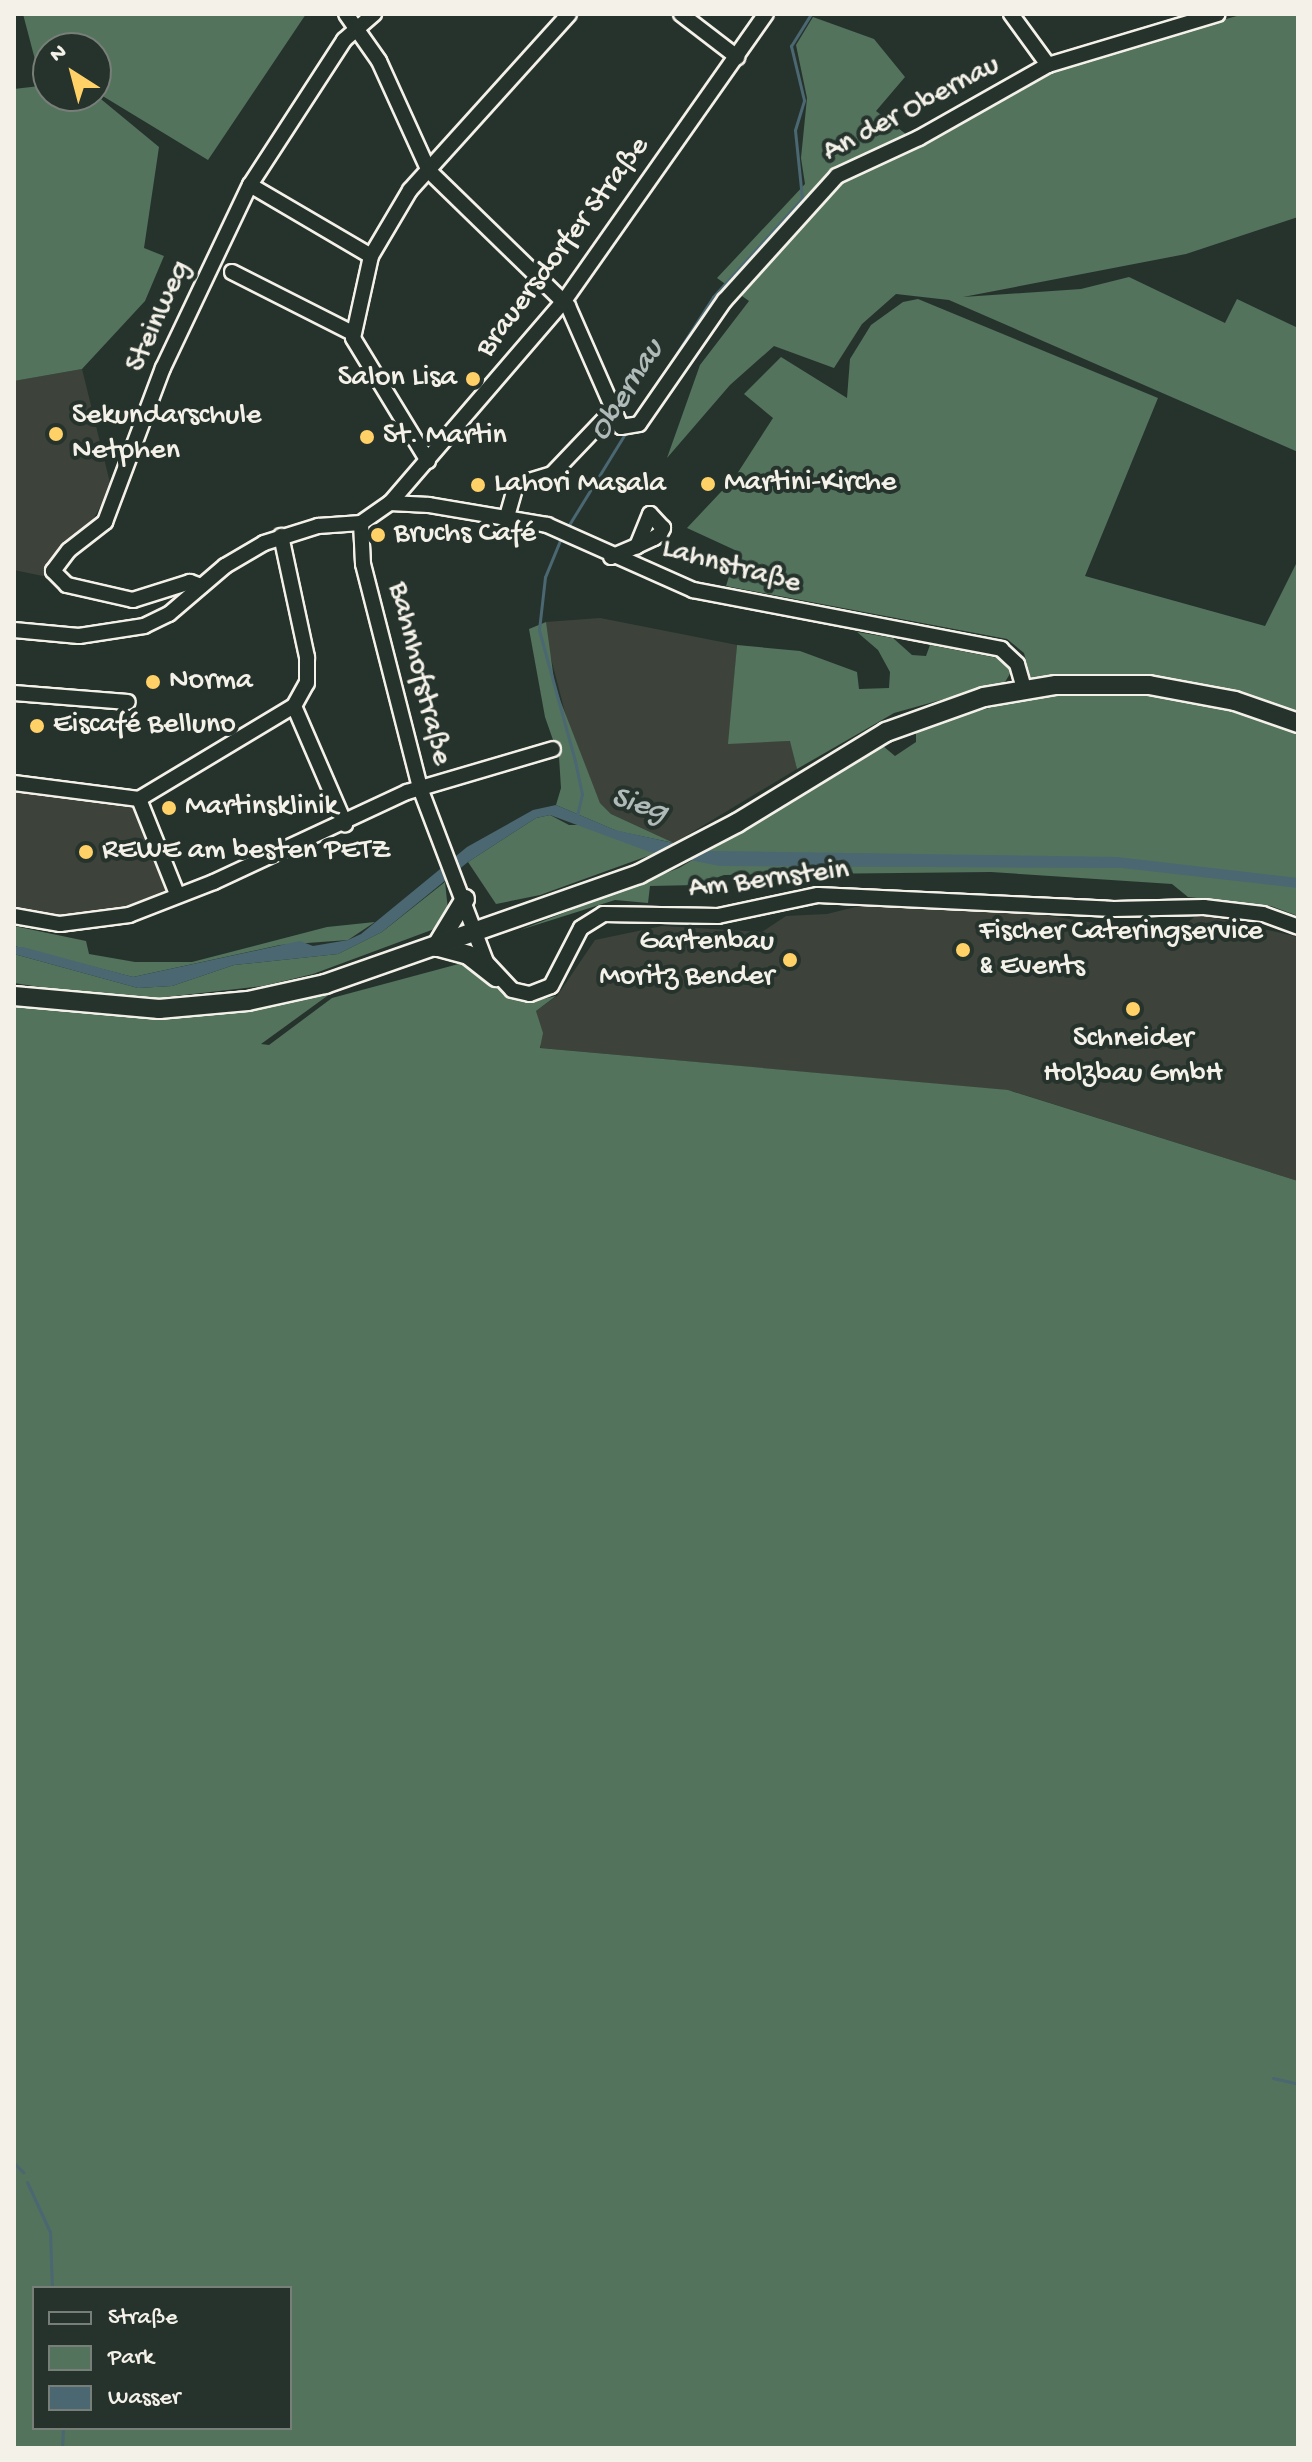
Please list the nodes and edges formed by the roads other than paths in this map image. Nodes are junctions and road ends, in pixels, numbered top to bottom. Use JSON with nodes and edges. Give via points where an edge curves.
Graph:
{"nodes":[{"id":1,"x":346,"y":14,"type":"edge"},
{"id":2,"x":374,"y":14,"type":"edge"},
{"id":3,"x":569,"y":14,"type":"edge"},
{"id":4,"x":681,"y":14,"type":"edge"},
{"id":5,"x":766,"y":14,"type":"edge"},
{"id":6,"x":1011,"y":14,"type":"edge"},
{"id":7,"x":1218,"y":14,"type":"edge"},
{"id":8,"x":356,"y":27,"type":"junction"},
{"id":9,"x":737,"y":57,"type":"junction"},
{"id":10,"x":1048,"y":65,"type":"junction"},
{"id":11,"x":429,"y":171,"type":"junction"},
{"id":12,"x":250,"y":186,"type":"junction"},
{"id":13,"x":371,"y":256,"type":"junction"},
{"id":14,"x":232,"y":272,"type":"dead end"},
{"id":15,"x":564,"y":301,"type":"junction"},
{"id":16,"x":352,"y":333,"type":"junction"},
{"id":17,"x":611,"y":412,"type":"junction"},
{"id":18,"x":428,"y":461,"type":"junction"},
{"id":19,"x":390,"y":503,"type":"junction"},
{"id":20,"x":506,"y":520,"type":"junction"},
{"id":21,"x":361,"y":523,"type":"junction"},
{"id":22,"x":281,"y":536,"type":"junction"},
{"id":23,"x":637,"y":546,"type":"dead end"},
{"id":24,"x":611,"y":557,"type":"junction"},
{"id":25,"x":201,"y":586,"type":"junction"},
{"id":26,"x":14,"y":630,"type":"edge"},
{"id":27,"x":1024,"y":689,"type":"junction"},
{"id":28,"x":14,"y":693,"type":"edge"},
{"id":29,"x":128,"y":702,"type":"dead end"},
{"id":30,"x":294,"y":706,"type":"junction"},
{"id":31,"x":1298,"y":723,"type":"edge"},
{"id":32,"x":553,"y":749,"type":"dead end"},
{"id":33,"x":14,"y":783,"type":"edge"},
{"id":34,"x":420,"y":788,"type":"junction"},
{"id":35,"x":139,"y":799,"type":"junction"},
{"id":36,"x":345,"y":824,"type":"junction"},
{"id":37,"x":463,"y":891,"type":"junction"},
{"id":38,"x":177,"y":894,"type":"junction"},
{"id":39,"x":14,"y":916,"type":"edge"},
{"id":40,"x":1298,"y":927,"type":"edge"},
{"id":41,"x":476,"y":933,"type":"junction"},
{"id":42,"x":436,"y":947,"type":"junction"},
{"id":43,"x":496,"y":977,"type":"junction"},
{"id":44,"x":14,"y":996,"type":"edge"}],
"edges":[{"from":1,"to":8,"type":"street"},
{"from":2,"to":8,"type":"street"},
{"from":3,"to":11,"type":"street"},
{"from":4,"to":9,"type":"street"},
{"from":5,"to":9,"type":"street","name":"Brauersdorfer Straße"},
{"from":6,"to":10,"type":"street","name":"An der Obernau"},
{"from":7,"to":10,"type":"street","name":"An der Obernau"},
{"from":8,"to":11,"type":"street","via":[[379,61]]},
{"from":8,"to":12,"type":"street","name":"Steinweg"},
{"from":9,"to":15,"type":"street","name":"Brauersdorfer Straße"},
{"from":10,"to":17,"type":"street","name":"An der Obernau","via":[[919,138],[837,176],[815,194],[725,300],[628,426]]},
{"from":11,"to":13,"type":"street","via":[[410,190]]},
{"from":11,"to":15,"type":"street"},
{"from":12,"to":13,"type":"street"},
{"from":12,"to":25,"type":"street","name":"Steinweg","via":[[163,368],[94,534],[54,567],[67,585],[133,600],[190,582]]},
{"from":13,"to":16,"type":"street"},
{"from":14,"to":16,"type":"street"},
{"from":15,"to":17,"type":"street","name":"An der Obernau","via":[[610,396]]},
{"from":15,"to":18,"type":"street","name":"Brauersdorfer Straße"},
{"from":16,"to":18,"type":"street"},
{"from":17,"to":20,"type":"street","via":[[552,474],[516,485]]},
{"from":18,"to":19,"type":"street","name":"Brauersdorfer Straße"},
{"from":19,"to":20,"type":"street","name":"Lahnstraße","via":[[469,510]]},
{"from":19,"to":21,"type":"street"},
{"from":20,"to":24,"type":"street","name":"Lahnstraße","via":[[555,529]]},
{"from":21,"to":22,"type":"street"},
{"from":21,"to":34,"type":"street","name":"Bahnhofstraße","via":[[363,564]]},
{"from":22,"to":25,"type":"street","via":[[240,556]]},
{"from":22,"to":30,"type":"street","via":[[307,657],[307,683]]},
{"from":23,"to":24,"type":"street"},
{"from":24,"to":27,"type":"street","name":"Lahnstraße","via":[[693,590],[1001,649],[1017,664]]},
{"from":25,"to":26,"type":"street","via":[[157,622],[125,631],[79,636]]},
{"from":27,"to":31,"type":"main road","via":[[1090,683],[1174,688],[1235,701]]},
{"from":27,"to":41,"type":"main road","via":[[958,705],[886,732],[737,823],[639,874]]},
{"from":28,"to":29,"type":"street"},
{"from":30,"to":35,"type":"street"},
{"from":30,"to":36,"type":"street"},
{"from":32,"to":34,"type":"street"},
{"from":33,"to":35,"type":"street"},
{"from":34,"to":36,"type":"street","name":"Bahnhofstraße"},
{"from":34,"to":37,"type":"street"},
{"from":35,"to":38,"type":"street"},
{"from":36,"to":38,"type":"street","name":"Bahnhofstraße"},
{"from":37,"to":41,"type":"street"},
{"from":37,"to":42,"type":"main road"},
{"from":38,"to":39,"type":"street","name":"Bahnhofstraße","via":[[97,922],[60,924]]},
{"from":40,"to":43,"type":"street","name":"Am Bernstein","via":[[1263,914],[1204,907],[1114,909],[818,895],[718,916],[603,914],[581,928],[551,986],[530,994],[512,990]]},
{"from":41,"to":42,"type":"main road"},
{"from":41,"to":43,"type":"street"},
{"from":42,"to":43,"type":"main road","via":[[468,955]]},
{"from":42,"to":44,"type":"main road","via":[[325,984],[219,1004],[118,1008]]}]}
